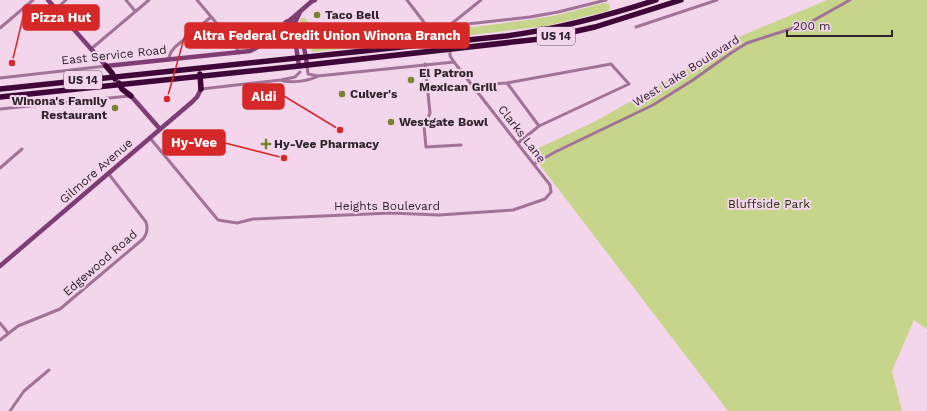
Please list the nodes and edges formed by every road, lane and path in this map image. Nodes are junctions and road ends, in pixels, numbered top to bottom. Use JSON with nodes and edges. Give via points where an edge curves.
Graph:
{"nodes":[{"id":1,"x":33,"y":0,"type":"edge"},
{"id":2,"x":48,"y":0,"type":"edge"},
{"id":3,"x":66,"y":0,"type":"edge"},
{"id":4,"x":126,"y":0,"type":"edge"},
{"id":5,"x":148,"y":0,"type":"edge"},
{"id":6,"x":197,"y":0,"type":"edge"},
{"id":7,"x":407,"y":0,"type":"edge"},
{"id":8,"x":480,"y":0,"type":"edge"},
{"id":9,"x":606,"y":0,"type":"edge"},
{"id":10,"x":656,"y":0,"type":"edge"},
{"id":11,"x":681,"y":0,"type":"edge"},
{"id":12,"x":712,"y":0,"type":"edge"},
{"id":13,"x":717,"y":0,"type":"edge"},
{"id":14,"x":850,"y":0,"type":"edge"},
{"id":15,"x":312,"y":1,"type":"edge"},
{"id":16,"x":56,"y":9,"type":"junction"},
{"id":17,"x":135,"y":11,"type":"junction"},
{"id":18,"x":300,"y":12,"type":"junction"},
{"id":19,"x":211,"y":17,"type":"junction"},
{"id":20,"x":289,"y":21,"type":"junction"},
{"id":21,"x":294,"y":26,"type":"junction"},
{"id":22,"x":449,"y":26,"type":"junction"},
{"id":23,"x":636,"y":27,"type":"dead end"},
{"id":24,"x":0,"y":28,"type":"edge"},
{"id":25,"x":286,"y":29,"type":"junction"},
{"id":26,"x":459,"y":41,"type":"junction"},
{"id":27,"x":91,"y":49,"type":"junction"},
{"id":28,"x":450,"y":50,"type":"junction"},
{"id":29,"x":239,"y":53,"type":"junction"},
{"id":30,"x":306,"y":57,"type":"junction"},
{"id":31,"x":299,"y":58,"type":"junction"},
{"id":32,"x":168,"y":60,"type":"junction"},
{"id":33,"x":454,"y":62,"type":"junction"},
{"id":34,"x":425,"y":64,"type":"junction"},
{"id":35,"x":307,"y":65,"type":"junction"},
{"id":36,"x":106,"y":66,"type":"junction"},
{"id":37,"x":196,"y":68,"type":"junction"},
{"id":38,"x":204,"y":68,"type":"junction"},
{"id":39,"x":300,"y":69,"type":"junction"},
{"id":40,"x":208,"y":75,"type":"junction"},
{"id":41,"x":127,"y":76,"type":"junction"},
{"id":42,"x":200,"y":76,"type":"junction"},
{"id":43,"x":318,"y":76,"type":"junction"},
{"id":44,"x":115,"y":77,"type":"junction"},
{"id":45,"x":188,"y":77,"type":"junction"},
{"id":46,"x":0,"y":78,"type":"edge"},
{"id":47,"x":99,"y":78,"type":"junction"},
{"id":48,"x":309,"y":79,"type":"junction"},
{"id":49,"x":281,"y":80,"type":"junction"},
{"id":50,"x":507,"y":82,"type":"junction"},
{"id":51,"x":133,"y":83,"type":"junction"},
{"id":52,"x":119,"y":85,"type":"junction"},
{"id":53,"x":472,"y":85,"type":"junction"},
{"id":54,"x":108,"y":86,"type":"junction"},
{"id":55,"x":16,"y":87,"type":"junction"},
{"id":56,"x":0,"y":89,"type":"edge"},
{"id":57,"x":201,"y":89,"type":"junction"},
{"id":58,"x":8,"y":96,"type":"junction"},
{"id":59,"x":131,"y":96,"type":"junction"},
{"id":60,"x":0,"y":97,"type":"edge"},
{"id":61,"x":0,"y":109,"type":"edge"},
{"id":62,"x":539,"y":126,"type":"junction"},
{"id":63,"x":160,"y":129,"type":"junction"},
{"id":64,"x":150,"y":138,"type":"junction"},
{"id":65,"x":518,"y":143,"type":"junction"},
{"id":66,"x":461,"y":144,"type":"dead end"},
{"id":67,"x":22,"y":149,"type":"dead end"},
{"id":68,"x":534,"y":164,"type":"junction"},
{"id":69,"x":0,"y":168,"type":"edge"},
{"id":70,"x":108,"y":173,"type":"junction"},
{"id":71,"x":551,"y":192,"type":"joint"},
{"id":72,"x":0,"y":266,"type":"edge"},
{"id":73,"x":0,"y":323,"type":"edge"},
{"id":74,"x":8,"y":333,"type":"junction"},
{"id":75,"x":0,"y":340,"type":"edge"},
{"id":76,"x":49,"y":370,"type":"dead end"},
{"id":77,"x":10,"y":411,"type":"edge"}],
"edges":[{"from":1,"to":24,"type":"street"},
{"from":2,"to":16,"type":"street"},
{"from":3,"to":16,"type":"street"},
{"from":4,"to":17,"type":"street"},
{"from":5,"to":17,"type":"street"},
{"from":6,"to":19,"type":"street"},
{"from":7,"to":22,"type":"street","via":[[433,34],[440,33]]},
{"from":8,"to":22,"type":"street"},
{"from":9,"to":22,"type":"street","via":[[530,17]]},
{"from":10,"to":26,"type":"highway","number":"US 14","via":[[550,29]]},
{"from":11,"to":28,"type":"highway","number":"US 14","via":[[560,36]]},
{"from":12,"to":13,"type":"street"},
{"from":12,"to":23,"type":"street"},
{"from":14,"to":68,"type":"street","name":"West Lake Boulevard","via":[[809,23],[747,43],[653,105]]},
{"from":15,"to":18,"type":"street"},
{"from":16,"to":27,"type":"street"},
{"from":17,"to":27,"type":"street"},
{"from":18,"to":20,"type":"street"},
{"from":18,"to":21,"type":"street"},
{"from":19,"to":29,"type":"street"},
{"from":19,"to":32,"type":"street","via":[[173,50]]},
{"from":20,"to":21,"type":"street"},
{"from":20,"to":25,"type":"street","via":[[286,22]]},
{"from":21,"to":25,"type":"street","via":[[291,31]]},
{"from":21,"to":30,"type":"street","via":[[304,46]]},
{"from":25,"to":29,"type":"street","name":"East Service Road","via":[[253,50]]},
{"from":25,"to":31,"type":"street","via":[[296,46]]},
{"from":26,"to":28,"type":"highway"},
{"from":26,"to":30,"type":"highway","number":"US 14"},
{"from":27,"to":36,"type":"street"},
{"from":28,"to":33,"type":"street","name":"Clarks Lane"},
{"from":28,"to":35,"type":"highway","number":"US 14"},
{"from":29,"to":32,"type":"street","name":"East Service Road"},
{"from":30,"to":31,"type":"highway","number":"US 14"},
{"from":30,"to":35,"type":"street"},
{"from":31,"to":38,"type":"highway","number":"US 14"},
{"from":31,"to":39,"type":"street"},
{"from":32,"to":36,"type":"street","name":"East Service Road"},
{"from":33,"to":34,"type":"street"},
{"from":33,"to":53,"type":"street","name":"Clarks Lane"},
{"from":34,"to":43,"type":"street"},
{"from":34,"to":66,"type":"street","via":[[430,113],[424,126],[426,147]]},
{"from":35,"to":39,"type":"highway","number":"US 14"},
{"from":35,"to":43,"type":"street","via":[[308,74]]},
{"from":36,"to":44,"type":"highway"},
{"from":36,"to":46,"type":"street","name":"East Service Road"},
{"from":36,"to":47,"type":"highway","via":[[107,74]]},
{"from":37,"to":38,"type":"highway","number":"US 14"},
{"from":37,"to":41,"type":"highway","number":"US 14"},
{"from":37,"to":45,"type":"highway","via":[[195,74]]},
{"from":38,"to":42,"type":"highway"},
{"from":39,"to":40,"type":"highway","number":"US 14"},
{"from":39,"to":48,"type":"street","via":[[303,76]]},
{"from":39,"to":49,"type":"street","via":[[295,77]]},
{"from":40,"to":42,"type":"highway","number":"US 14"},
{"from":40,"to":57,"type":"highway"},
{"from":41,"to":44,"type":"highway","number":"US 14"},
{"from":41,"to":52,"type":"highway","via":[[121,79]]},
{"from":42,"to":45,"type":"highway","number":"US 14"},
{"from":42,"to":57,"type":"highway"},
{"from":43,"to":48,"type":"street"},
{"from":44,"to":47,"type":"highway","number":"US 14"},
{"from":44,"to":54,"type":"highway"},
{"from":45,"to":51,"type":"highway","number":"US 14"},
{"from":47,"to":55,"type":"highway","number":"US 14"},
{"from":48,"to":49,"type":"street","via":[[290,82]]},
{"from":49,"to":57,"type":"street"},
{"from":50,"to":53,"type":"street"},
{"from":50,"to":62,"type":"street"},
{"from":50,"to":62,"type":"street","via":[[611,64],[629,84]]},
{"from":51,"to":52,"type":"highway","number":"US 14"},
{"from":51,"to":59,"type":"highway","via":[[129,88]]},
{"from":52,"to":54,"type":"highway","number":"US 14"},
{"from":52,"to":59,"type":"highway"},
{"from":53,"to":65,"type":"street","name":"Clarks Lane"},
{"from":54,"to":58,"type":"highway","number":"US 14"},
{"from":55,"to":56,"type":"highway","number":"US 14"},
{"from":55,"to":58,"type":"highway","via":[[9,91]]},
{"from":57,"to":63,"type":"street","name":"Gilmore Avenue","via":[[195,99]]},
{"from":58,"to":60,"type":"highway","number":"US 14"},
{"from":59,"to":61,"type":"street"},
{"from":59,"to":63,"type":"street"},
{"from":62,"to":65,"type":"street"},
{"from":63,"to":64,"type":"street","name":"Gilmore Avenue"},
{"from":64,"to":70,"type":"street","name":"Gilmore Avenue"},
{"from":64,"to":71,"type":"street","name":"Heights Boulevard","via":[[218,220],[237,223],[253,219],[391,213],[440,216],[513,210],[545,199]]},
{"from":65,"to":68,"type":"street","name":"Clarks Lane"},
{"from":67,"to":69,"type":"street"},
{"from":68,"to":71,"type":"street","name":"Clarks Lane","via":[[550,185]]},
{"from":70,"to":72,"type":"street","name":"Gilmore Avenue"},
{"from":70,"to":74,"type":"street","name":"Edgewood Road","via":[[146,222],[146,235],[60,309],[18,326]]},
{"from":73,"to":74,"type":"street"},
{"from":74,"to":75,"type":"street","name":"Edgewood Road"},
{"from":76,"to":77,"type":"street","via":[[24,391]]}]}
